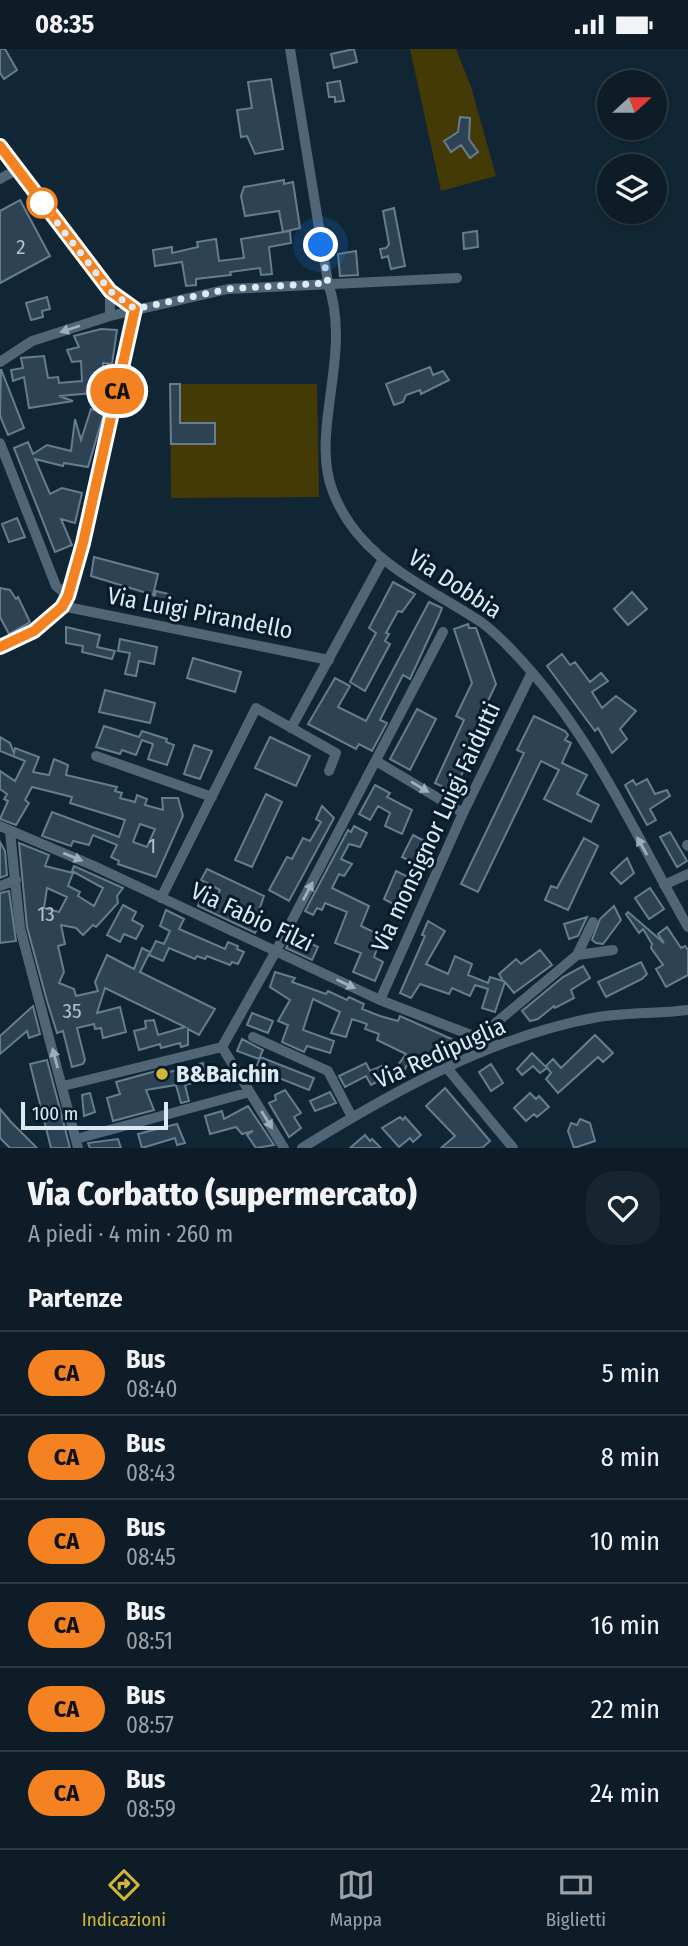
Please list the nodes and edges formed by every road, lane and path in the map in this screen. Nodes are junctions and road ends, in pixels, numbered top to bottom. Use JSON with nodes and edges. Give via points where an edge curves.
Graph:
{"nodes":[{"id":1,"x":290,"y":49,"type":"edge"},
{"id":2,"x":0,"y":146,"type":"edge"},
{"id":3,"x":16,"y":170,"type":"junction"},
{"id":4,"x":0,"y":179,"type":"edge"},
{"id":5,"x":457,"y":278,"type":"dead end"},
{"id":6,"x":328,"y":283,"type":"junction"},
{"id":7,"x":110,"y":291,"type":"junction"},
{"id":8,"x":135,"y":309,"type":"junction"},
{"id":9,"x":110,"y":316,"type":"junction"},
{"id":10,"x":0,"y":362,"type":"edge"},
{"id":11,"x":0,"y":443,"type":"edge"},
{"id":12,"x":382,"y":561,"type":"junction"},
{"id":13,"x":68,"y":596,"type":"junction"},
{"id":14,"x":62,"y":607,"type":"junction"},
{"id":15,"x":443,"y":632,"type":"dead end"},
{"id":16,"x":0,"y":647,"type":"edge"},
{"id":17,"x":329,"y":660,"type":"junction"},
{"id":18,"x":532,"y":672,"type":"junction"},
{"id":19,"x":292,"y":728,"type":"junction"},
{"id":20,"x":96,"y":756,"type":"dead end"},
{"id":21,"x":376,"y":761,"type":"junction"},
{"id":22,"x":329,"y":771,"type":"dead end"},
{"id":23,"x":212,"y":797,"type":"junction"},
{"id":24,"x":463,"y":813,"type":"junction"},
{"id":25,"x":0,"y":826,"type":"edge"},
{"id":26,"x":10,"y":832,"type":"junction"},
{"id":27,"x":688,"y":874,"type":"edge"},
{"id":28,"x":16,"y":880,"type":"junction"},
{"id":29,"x":0,"y":885,"type":"edge"},
{"id":30,"x":664,"y":885,"type":"junction"},
{"id":31,"x":161,"y":898,"type":"junction"},
{"id":32,"x":593,"y":922,"type":"dead end"},
{"id":33,"x":688,"y":927,"type":"edge"},
{"id":34,"x":613,"y":950,"type":"dead end"},
{"id":35,"x":276,"y":951,"type":"junction"},
{"id":36,"x":578,"y":955,"type":"junction"},
{"id":37,"x":380,"y":1000,"type":"junction"},
{"id":38,"x":685,"y":1012,"type":"edge"},
{"id":39,"x":253,"y":1037,"type":"dead end"},
{"id":40,"x":478,"y":1037,"type":"junction"},
{"id":41,"x":497,"y":1045,"type":"junction"},
{"id":42,"x":222,"y":1047,"type":"junction"},
{"id":43,"x":447,"y":1068,"type":"junction"},
{"id":44,"x":63,"y":1086,"type":"junction"},
{"id":45,"x":250,"y":1092,"type":"junction"},
{"id":46,"x":352,"y":1117,"type":"junction"},
{"id":47,"x":77,"y":1143,"type":"edge"},
{"id":48,"x":284,"y":1148,"type":"edge"},
{"id":49,"x":302,"y":1148,"type":"edge"},
{"id":50,"x":513,"y":1148,"type":"edge"}],
"edges":[{"from":1,"to":6,"type":"street","name":"Via Dobbia"},
{"from":2,"to":3,"type":"street"},
{"from":3,"to":4,"type":"street"},
{"from":3,"to":7,"type":"street"},
{"from":5,"to":6,"type":"street"},
{"from":6,"to":8,"type":"street","via":[[228,289]]},
{"from":6,"to":12,"type":"street","name":"Via Dobbia","via":[[338,329],[328,476],[351,524]]},
{"from":7,"to":8,"type":"street"},
{"from":7,"to":9,"type":"street"},
{"from":8,"to":9,"type":"street"},
{"from":8,"to":13,"type":"street"},
{"from":9,"to":10,"type":"street","one_way":true,"via":[[32,341]]},
{"from":11,"to":13,"type":"street","via":[[56,586]]},
{"from":12,"to":17,"type":"street"},
{"from":12,"to":18,"type":"street","name":"Via Dobbia","via":[[483,624]]},
{"from":13,"to":14,"type":"street"},
{"from":14,"to":16,"type":"street","via":[[34,631]]},
{"from":14,"to":17,"type":"street","name":"Via Luigi Pirandello"},
{"from":15,"to":21,"type":"street"},
{"from":17,"to":19,"type":"street"},
{"from":18,"to":24,"type":"street","name":"Via monsignor Luigi Faidutti"},
{"from":30,"to":18,"type":"street","name":"Via Dobbia","one_way":true,"via":[[599,764]]},
{"from":19,"to":22,"type":"street","via":[[336,753]]},
{"from":19,"to":23,"type":"street","via":[[256,709]]},
{"from":20,"to":23,"type":"street"},
{"from":21,"to":24,"type":"street","one_way":true},
{"from":35,"to":21,"type":"street","one_way":true},
{"from":23,"to":31,"type":"street"},
{"from":24,"to":37,"type":"street","name":"Via monsignor Luigi Faidutti"},
{"from":25,"to":26,"type":"street","name":"Via Fabio Filzi"},
{"from":26,"to":28,"type":"street"},
{"from":26,"to":31,"type":"street","name":"Via Fabio Filzi","one_way":true},
{"from":27,"to":30,"type":"street"},
{"from":28,"to":29,"type":"street"},
{"from":44,"to":28,"type":"street","one_way":true,"via":[[20,928]]},
{"from":30,"to":33,"type":"street","name":"Via Dobbia"},
{"from":31,"to":35,"type":"street","name":"Via Fabio Filzi"},
{"from":32,"to":36,"type":"street"},
{"from":34,"to":36,"type":"street"},
{"from":35,"to":37,"type":"street","name":"Via Fabio Filzi","one_way":true},
{"from":35,"to":42,"type":"street"},
{"from":36,"to":40,"type":"street"},
{"from":37,"to":40,"type":"street","name":"Via Fabio Filzi"},
{"from":38,"to":41,"type":"street","name":"Via Redipuglia","via":[[596,1017]]},
{"from":39,"to":46,"type":"street","via":[[328,1071]]},
{"from":40,"to":41,"type":"street","name":"Via Fabio Filzi"},
{"from":41,"to":43,"type":"street","name":"Via Redipuglia"},
{"from":42,"to":44,"type":"street"},
{"from":42,"to":45,"type":"street"},
{"from":43,"to":46,"type":"street","name":"Via Redipuglia"},
{"from":43,"to":50,"type":"street"},
{"from":44,"to":47,"type":"street"},
{"from":45,"to":47,"type":"street"},
{"from":45,"to":48,"type":"street","one_way":true},
{"from":46,"to":49,"type":"street","name":"Via Redipuglia"}]}
